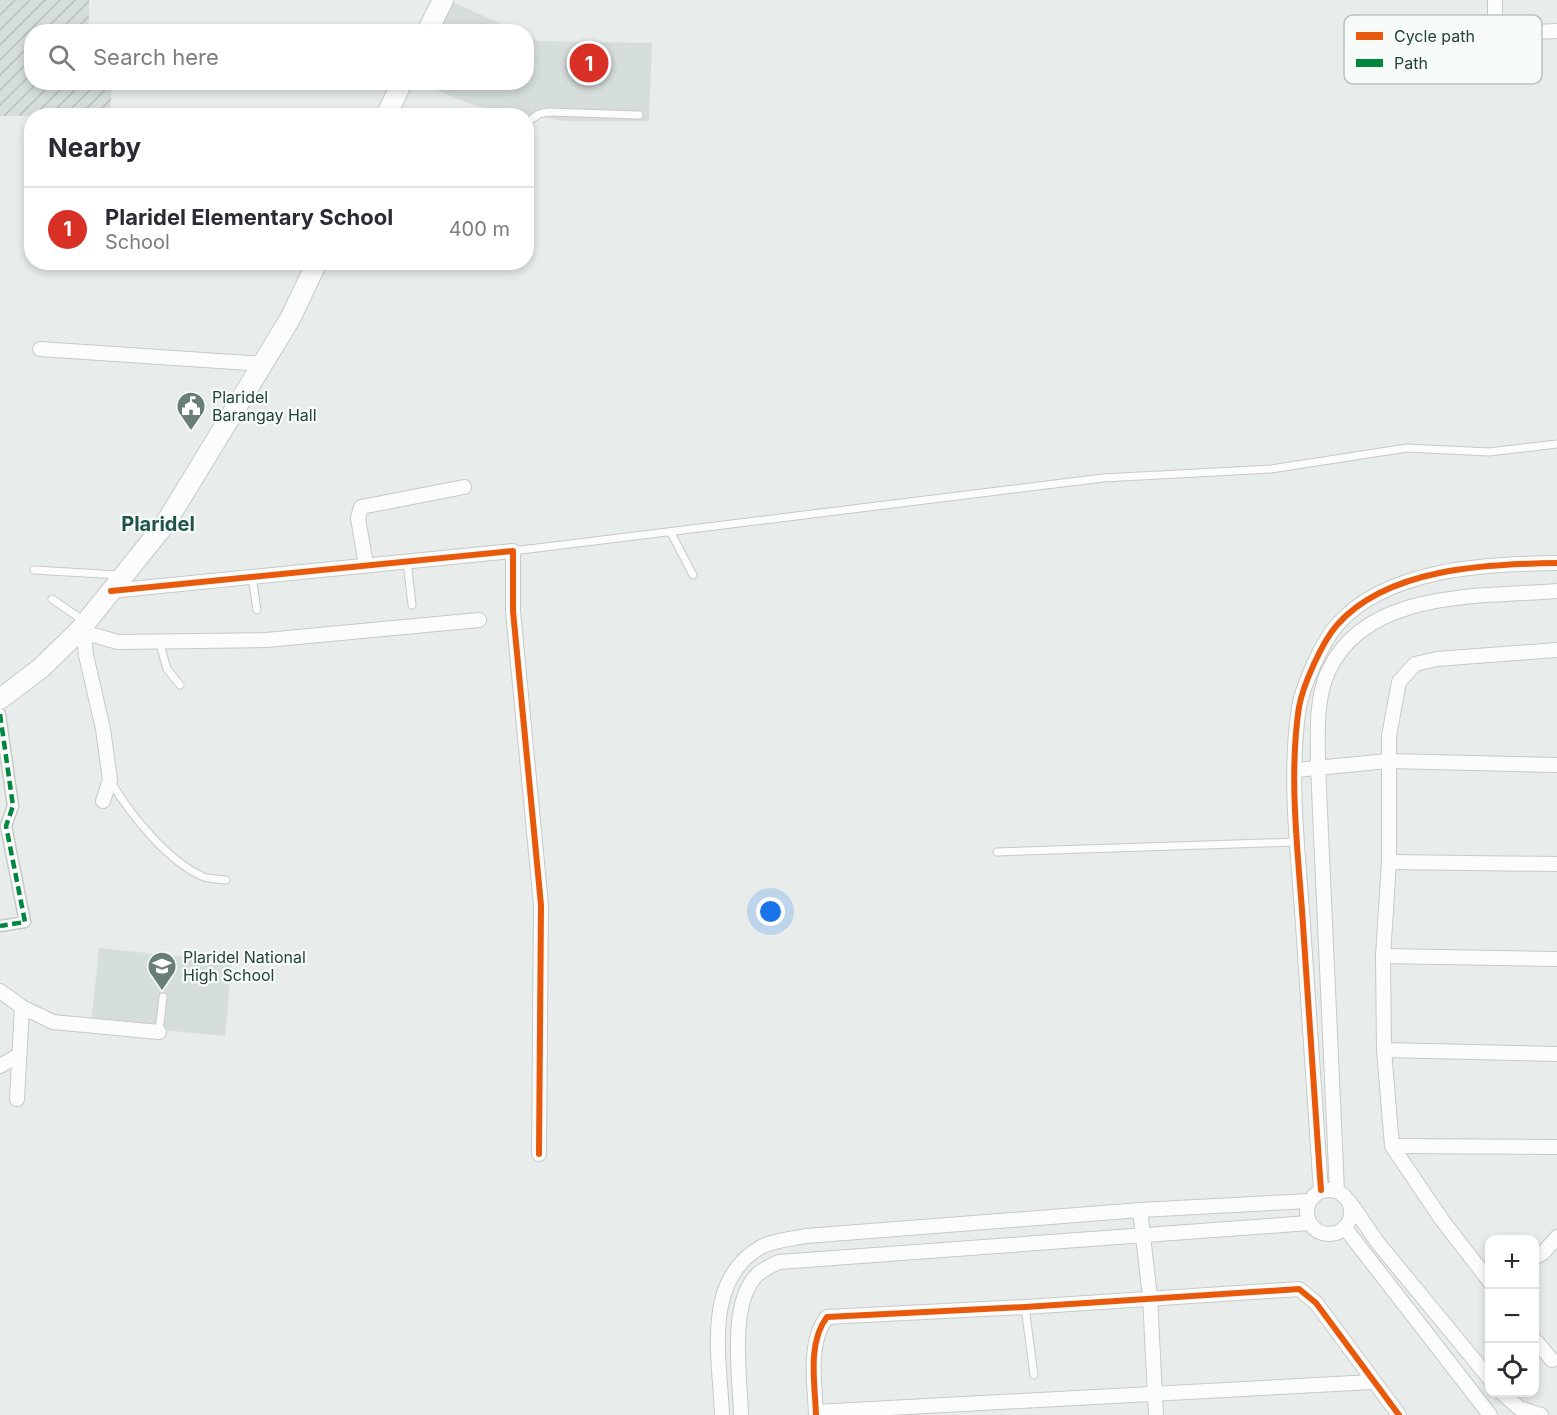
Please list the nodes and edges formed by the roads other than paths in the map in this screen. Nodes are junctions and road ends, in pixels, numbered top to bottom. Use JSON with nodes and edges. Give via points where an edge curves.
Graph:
{"nodes":[{"id":1,"x":443,"y":0,"type":"edge"},
{"id":2,"x":1495,"y":0,"type":"edge"},
{"id":3,"x":1495,"y":15,"type":"edge"},
{"id":4,"x":431,"y":24,"type":"edge"},
{"id":5,"x":1557,"y":31,"type":"edge"},
{"id":6,"x":1542,"y":32,"type":"edge"},
{"id":7,"x":398,"y":90,"type":"edge"},
{"id":8,"x":390,"y":108,"type":"edge"},
{"id":9,"x":639,"y":116,"type":"dead end"},
{"id":10,"x":534,"y":118,"type":"edge"},
{"id":11,"x":313,"y":270,"type":"edge"},
{"id":12,"x":40,"y":349,"type":"dead end"},
{"id":13,"x":263,"y":364,"type":"junction"},
{"id":14,"x":1557,"y":444,"type":"edge"},
{"id":15,"x":464,"y":487,"type":"dead end"},
{"id":16,"x":671,"y":533,"type":"junction"},
{"id":17,"x":513,"y":551,"type":"junction"},
{"id":18,"x":407,"y":561,"type":"junction"},
{"id":19,"x":1557,"y":563,"type":"edge"},
{"id":20,"x":366,"y":565,"type":"junction"},
{"id":21,"x":34,"y":570,"type":"dead end"},
{"id":22,"x":693,"y":575,"type":"dead end"},
{"id":23,"x":123,"y":576,"type":"junction"},
{"id":24,"x":252,"y":576,"type":"junction"},
{"id":25,"x":111,"y":591,"type":"junction"},
{"id":26,"x":1557,"y":591,"type":"edge"},
{"id":27,"x":51,"y":599,"type":"dead end"},
{"id":28,"x":412,"y":605,"type":"dead end"},
{"id":29,"x":257,"y":610,"type":"dead end"},
{"id":30,"x":478,"y":620,"type":"dead end"},
{"id":31,"x":83,"y":629,"type":"junction"},
{"id":32,"x":159,"y":641,"type":"junction"},
{"id":33,"x":1557,"y":650,"type":"edge"},
{"id":34,"x":180,"y":685,"type":"dead end"},
{"id":35,"x":0,"y":699,"type":"edge"},
{"id":36,"x":0,"y":714,"type":"edge"},
{"id":37,"x":1388,"y":761,"type":"junction"},
{"id":38,"x":1557,"y":765,"type":"edge"},
{"id":39,"x":1318,"y":767,"type":"junction"},
{"id":40,"x":1296,"y":771,"type":"junction"},
{"id":41,"x":110,"y":780,"type":"junction"},
{"id":42,"x":103,"y":801,"type":"dead end"},
{"id":43,"x":1297,"y":842,"type":"junction"},
{"id":44,"x":997,"y":852,"type":"dead end"},
{"id":45,"x":1389,"y":862,"type":"junction"},
{"id":46,"x":1557,"y":864,"type":"edge"},
{"id":47,"x":226,"y":880,"type":"dead end"},
{"id":48,"x":0,"y":926,"type":"edge"},
{"id":49,"x":1383,"y":956,"type":"junction"},
{"id":50,"x":1557,"y":959,"type":"edge"},
{"id":51,"x":0,"y":991,"type":"edge"},
{"id":52,"x":163,"y":997,"type":"dead end"},
{"id":53,"x":22,"y":1007,"type":"junction"},
{"id":54,"x":159,"y":1032,"type":"joint"},
{"id":55,"x":1384,"y":1050,"type":"junction"},
{"id":56,"x":1557,"y":1054,"type":"edge"},
{"id":57,"x":19,"y":1055,"type":"junction"},
{"id":58,"x":0,"y":1065,"type":"edge"},
{"id":59,"x":17,"y":1099,"type":"dead end"},
{"id":60,"x":1392,"y":1146,"type":"junction"},
{"id":61,"x":1557,"y":1148,"type":"edge"},
{"id":62,"x":539,"y":1154,"type":"dead end"},
{"id":63,"x":1321,"y":1190,"type":"junction"},
{"id":64,"x":1337,"y":1191,"type":"junction"},
{"id":65,"x":1309,"y":1200,"type":"junction"},
{"id":66,"x":1349,"y":1201,"type":"junction"},
{"id":67,"x":1140,"y":1210,"type":"junction"},
{"id":68,"x":1309,"y":1223,"type":"junction"},
{"id":69,"x":1345,"y":1228,"type":"junction"},
{"id":70,"x":1144,"y":1236,"type":"junction"},
{"id":71,"x":1557,"y":1237,"type":"edge"},
{"id":72,"x":1539,"y":1256,"type":"edge"},
{"id":73,"x":1485,"y":1276,"type":"edge"},
{"id":74,"x":1150,"y":1297,"type":"junction"},
{"id":75,"x":1025,"y":1307,"type":"junction"},
{"id":76,"x":1537,"y":1343,"type":"edge"},
{"id":77,"x":1552,"y":1360,"type":"dead end"},
{"id":78,"x":1485,"y":1373,"type":"edge"},
{"id":79,"x":1034,"y":1375,"type":"dead end"},
{"id":80,"x":1372,"y":1382,"type":"junction"},
{"id":81,"x":1154,"y":1394,"type":"junction"},
{"id":82,"x":1507,"y":1397,"type":"edge"},
{"id":83,"x":816,"y":1413,"type":"edge"},
{"id":84,"x":722,"y":1415,"type":"edge"},
{"id":85,"x":741,"y":1415,"type":"edge"},
{"id":86,"x":1156,"y":1415,"type":"edge"},
{"id":87,"x":1399,"y":1415,"type":"edge"},
{"id":88,"x":1491,"y":1415,"type":"edge"},
{"id":89,"x":1541,"y":1415,"type":"edge"}],
"edges":[{"from":1,"to":4,"type":"main road"},
{"from":2,"to":3,"type":"street"},
{"from":5,"to":6,"type":"street"},
{"from":7,"to":8,"type":"main road"},
{"from":9,"to":10,"type":"lane","via":[[548,112]]},
{"from":11,"to":13,"type":"main road"},
{"from":12,"to":13,"type":"street"},
{"from":13,"to":23,"type":"main road","via":[[165,524]]},
{"from":14,"to":16,"type":"lane","via":[[1489,452],[1407,448],[1271,469],[1103,478]]},
{"from":15,"to":20,"type":"street","via":[[361,507],[358,518]]},
{"from":16,"to":17,"type":"lane"},
{"from":16,"to":22,"type":"lane"},
{"from":17,"to":18,"type":"street"},
{"from":17,"to":62,"type":"street","via":[[513,611],[541,905]]},
{"from":18,"to":20,"type":"street"},
{"from":18,"to":28,"type":"lane"},
{"from":19,"to":40,"type":"street","via":[[1417,577],[1369,599],[1336,626],[1313,668],[1299,706]]},
{"from":20,"to":24,"type":"street"},
{"from":21,"to":23,"type":"lane"},
{"from":23,"to":25,"type":"main road"},
{"from":24,"to":25,"type":"street"},
{"from":24,"to":29,"type":"lane"},
{"from":25,"to":31,"type":"main road"},
{"from":26,"to":39,"type":"street","via":[[1419,603],[1381,617],[1350,640],[1328,672],[1318,715]]},
{"from":27,"to":31,"type":"lane"},
{"from":30,"to":32,"type":"street","via":[[266,640]]},
{"from":31,"to":32,"type":"street","via":[[118,642]]},
{"from":31,"to":35,"type":"main road"},
{"from":31,"to":41,"type":"street"},
{"from":32,"to":34,"type":"lane","via":[[166,669]]},
{"from":33,"to":37,"type":"street","via":[[1415,664],[1399,682],[1391,715]]},
{"from":36,"to":48,"type":"street","via":[[13,806],[6,826],[25,922]]},
{"from":37,"to":38,"type":"street"},
{"from":37,"to":39,"type":"street"},
{"from":37,"to":45,"type":"street"},
{"from":39,"to":40,"type":"street"},
{"from":39,"to":64,"type":"street"},
{"from":40,"to":43,"type":"street"},
{"from":41,"to":42,"type":"street"},
{"from":41,"to":47,"type":"lane","via":[[126,808],[171,855],[204,877]]},
{"from":43,"to":44,"type":"lane"},
{"from":43,"to":63,"type":"street"},
{"from":45,"to":46,"type":"street"},
{"from":45,"to":49,"type":"street"},
{"from":49,"to":50,"type":"street"},
{"from":49,"to":55,"type":"street"},
{"from":51,"to":53,"type":"street"},
{"from":52,"to":54,"type":"lane"},
{"from":53,"to":54,"type":"street","via":[[53,1022]]},
{"from":53,"to":57,"type":"street"},
{"from":55,"to":56,"type":"street"},
{"from":55,"to":60,"type":"street"},
{"from":57,"to":58,"type":"street"},
{"from":57,"to":59,"type":"street"},
{"from":60,"to":61,"type":"street"},
{"from":60,"to":73,"type":"street"},
{"from":63,"to":64,"type":"street"},
{"from":63,"to":65,"type":"street"},
{"from":64,"to":66,"type":"street"},
{"from":65,"to":67,"type":"street"},
{"from":65,"to":68,"type":"street"},
{"from":66,"to":69,"type":"street","via":[[1351,1215]]},
{"from":66,"to":78,"type":"street","via":[[1378,1243]]},
{"from":67,"to":70,"type":"street"},
{"from":67,"to":84,"type":"street","via":[[806,1236],[763,1246],[743,1260],[728,1279],[721,1297]]},
{"from":68,"to":69,"type":"street","via":[[1318,1232],[1332,1234]]},
{"from":68,"to":70,"type":"street"},
{"from":69,"to":88,"type":"street"},
{"from":70,"to":74,"type":"street"},
{"from":70,"to":85,"type":"street","via":[[779,1262],[759,1273],[747,1288],[739,1313]]},
{"from":71,"to":72,"type":"street"},
{"from":74,"to":75,"type":"street"},
{"from":74,"to":80,"type":"street","via":[[1299,1289],[1316,1303]]},
{"from":74,"to":81,"type":"street"},
{"from":75,"to":79,"type":"lane"},
{"from":75,"to":83,"type":"street","via":[[827,1317],[815,1342]]},
{"from":76,"to":77,"type":"street"},
{"from":80,"to":81,"type":"street"},
{"from":80,"to":87,"type":"street"},
{"from":81,"to":83,"type":"street"},
{"from":81,"to":86,"type":"street"},
{"from":82,"to":89,"type":"street","via":[[1519,1408]]}]}
